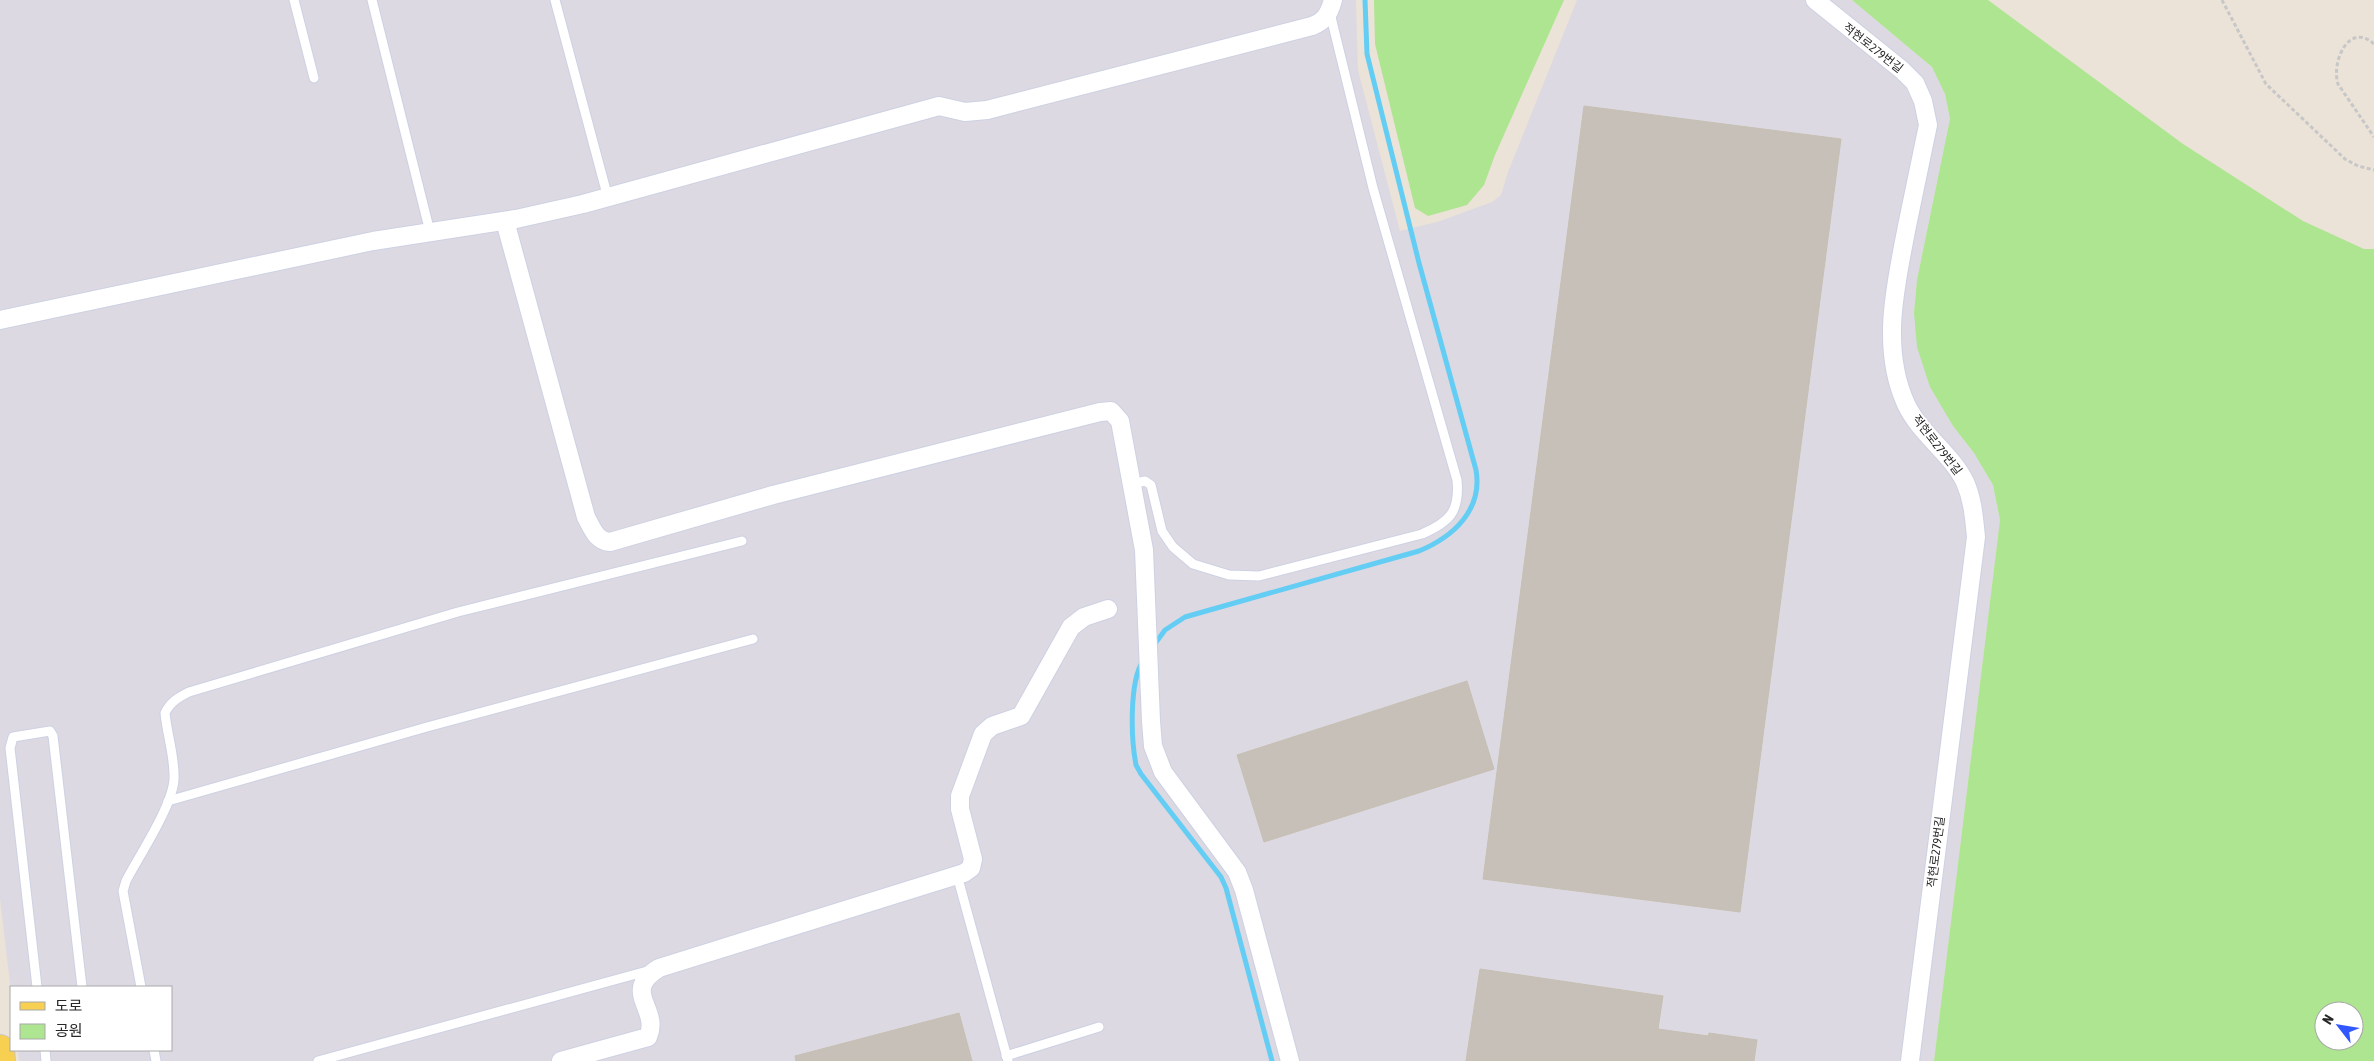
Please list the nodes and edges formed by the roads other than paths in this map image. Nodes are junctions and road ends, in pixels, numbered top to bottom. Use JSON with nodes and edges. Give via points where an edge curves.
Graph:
{"nodes":[{"id":1,"x":294,"y":0,"type":"edge"},
{"id":2,"x":372,"y":0,"type":"edge"},
{"id":3,"x":555,"y":0,"type":"edge"},
{"id":4,"x":1815,"y":0,"type":"edge"},
{"id":5,"x":1331,"y":6,"type":"edge"},
{"id":6,"x":314,"y":78,"type":"dead end"},
{"id":7,"x":608,"y":198,"type":"junction"},
{"id":8,"x":505,"y":221,"type":"junction"},
{"id":9,"x":430,"y":232,"type":"junction"},
{"id":10,"x":0,"y":320,"type":"edge"},
{"id":11,"x":1131,"y":484,"type":"junction"},
{"id":12,"x":742,"y":541,"type":"dead end"},
{"id":13,"x":1108,"y":609,"type":"dead end"},
{"id":14,"x":753,"y":639,"type":"dead end"},
{"id":15,"x":168,"y":801,"type":"junction"},
{"id":16,"x":957,"y":875,"type":"junction"},
{"id":17,"x":659,"y":968,"type":"junction"},
{"id":18,"x":37,"y":986,"type":"edge"},
{"id":19,"x":82,"y":986,"type":"edge"},
{"id":20,"x":141,"y":986,"type":"edge"},
{"id":21,"x":1099,"y":1028,"type":"dead end"},
{"id":22,"x":0,"y":1049,"type":"edge"},
{"id":23,"x":1007,"y":1058,"type":"edge"},
{"id":24,"x":1,"y":1061,"type":"edge"},
{"id":25,"x":318,"y":1061,"type":"edge"},
{"id":26,"x":561,"y":1061,"type":"edge"},
{"id":27,"x":1290,"y":1061,"type":"edge"},
{"id":28,"x":1910,"y":1061,"type":"edge"}],
"edges":[{"from":1,"to":6,"type":"lane"},
{"from":2,"to":9,"type":"lane"},
{"from":3,"to":7,"type":"lane"},
{"from":4,"to":28,"type":"street","name":"적현로279번길","via":[[1902,70],[1915,83],[1923,101],[1928,126],[1897,277],[1891,330],[1892,357],[1907,406],[1964,480],[1971,498],[1976,537]]},
{"from":5,"to":7,"type":"street","via":[[1321,22],[1312,26],[996,108],[965,112],[932,107]]},
{"from":5,"to":11,"type":"lane","via":[[1373,188],[1456,480],[1456,505],[1450,517],[1422,534],[1245,577],[1208,570],[1183,557],[1162,531],[1152,485],[1145,481]]},
{"from":7,"to":8,"type":"street"},
{"from":8,"to":9,"type":"street"},
{"from":8,"to":11,"type":"street","via":[[586,517],[602,542],[1100,412],[1111,411],[1120,421]]},
{"from":9,"to":10,"type":"street","via":[[373,241]]},
{"from":11,"to":27,"type":"street","via":[[1145,568],[1156,759],[1237,872]]},
{"from":12,"to":15,"type":"lane","via":[[458,612],[189,692],[176,698],[165,713],[174,765],[174,781]]},
{"from":13,"to":16,"type":"street","via":[[1084,616],[1071,627],[1021,716],[992,726],[979,742],[960,796],[960,810],[973,860],[971,868]]},
{"from":14,"to":15,"type":"lane"},
{"from":15,"to":20,"type":"lane","via":[[123,891]]},
{"from":16,"to":17,"type":"street"},
{"from":16,"to":23,"type":"lane"},
{"from":17,"to":25,"type":"lane"},
{"from":17,"to":26,"type":"street","via":[[647,976],[641,988],[650,1024],[648,1037]]},
{"from":18,"to":19,"type":"lane","via":[[10,748],[13,737],[44,731],[50,731],[53,736]]},
{"from":21,"to":23,"type":"lane"},
{"from":22,"to":24,"type":"main road"}]}
